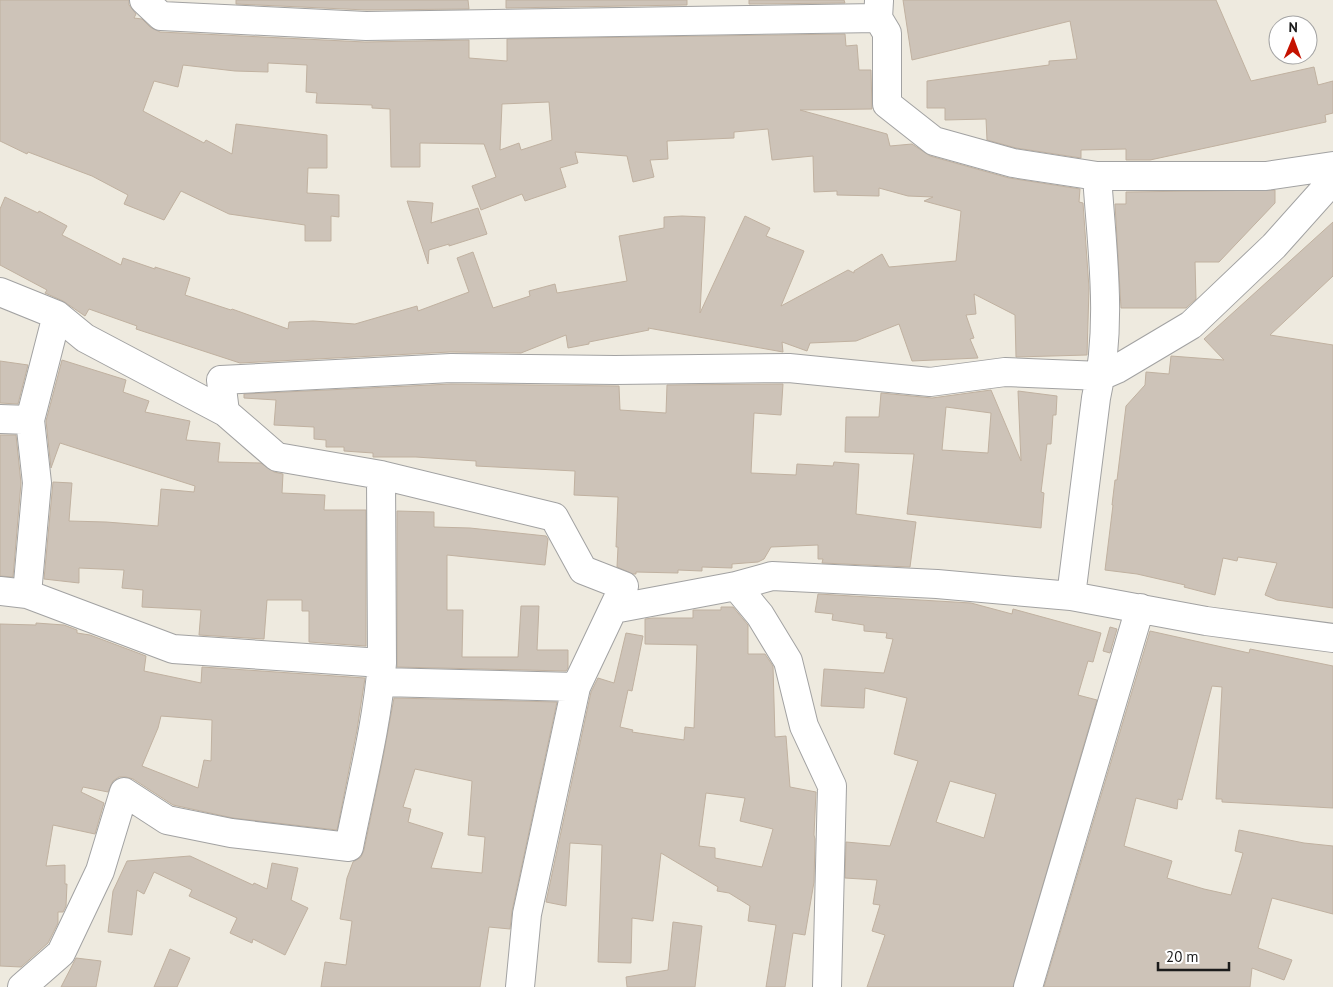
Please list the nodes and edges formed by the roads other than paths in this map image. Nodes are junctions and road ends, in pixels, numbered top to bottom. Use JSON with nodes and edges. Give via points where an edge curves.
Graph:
{"nodes":[{"id":1,"x":144,"y":0,"type":"edge"},
{"id":2,"x":879,"y":9,"type":"edge"},
{"id":3,"x":1333,"y":166,"type":"edge"},
{"id":4,"x":1097,"y":176,"type":"junction"},
{"id":5,"x":1333,"y":180,"type":"edge"},
{"id":6,"x":0,"y":292,"type":"edge"},
{"id":7,"x":57,"y":315,"type":"junction"},
{"id":8,"x":1102,"y":376,"type":"junction"},
{"id":9,"x":225,"y":412,"type":"junction"},
{"id":10,"x":0,"y":418,"type":"edge"},
{"id":11,"x":30,"y":420,"type":"junction"},
{"id":12,"x":381,"y":475,"type":"junction"},
{"id":13,"x":624,"y":586,"type":"junction"},
{"id":14,"x":736,"y":586,"type":"junction"},
{"id":15,"x":0,"y":591,"type":"edge"},
{"id":16,"x":27,"y":594,"type":"junction"},
{"id":17,"x":1071,"y":596,"type":"junction"},
{"id":18,"x":1140,"y":608,"type":"junction"},
{"id":19,"x":1333,"y":638,"type":"edge"},
{"id":20,"x":381,"y":672,"type":"junction"},
{"id":21,"x":576,"y":688,"type":"junction"},
{"id":22,"x":22,"y":987,"type":"edge"},
{"id":23,"x":520,"y":987,"type":"edge"},
{"id":24,"x":827,"y":987,"type":"edge"},
{"id":25,"x":1028,"y":987,"type":"edge"}],
"edges":[{"from":1,"to":2,"type":"street","via":[[161,16],[366,26]]},
{"from":2,"to":4,"type":"street","via":[[888,33],[887,104],[934,141],[1013,163]]},
{"from":3,"to":4,"type":"street","via":[[1266,176]]},
{"from":4,"to":8,"type":"street","via":[[1106,310]]},
{"from":5,"to":8,"type":"street","via":[[1274,246],[1191,325]]},
{"from":6,"to":7,"type":"street"},
{"from":7,"to":9,"type":"street","via":[[85,338]]},
{"from":7,"to":11,"type":"street"},
{"from":8,"to":9,"type":"street","via":[[1005,372],[930,382],[789,368],[442,369],[221,380]]},
{"from":8,"to":17,"type":"street","via":[[1096,398]]},
{"from":9,"to":12,"type":"street","via":[[277,456]]},
{"from":10,"to":11,"type":"street"},
{"from":11,"to":16,"type":"street","via":[[37,483]]},
{"from":12,"to":13,"type":"street","via":[[554,517],[583,570]]},
{"from":12,"to":20,"type":"street"},
{"from":13,"to":14,"type":"street","via":[[619,608]]},
{"from":13,"to":21,"type":"street"},
{"from":14,"to":17,"type":"street","via":[[772,576],[937,584]]},
{"from":14,"to":24,"type":"street","via":[[760,615],[788,660],[804,726],[832,786]]},
{"from":15,"to":16,"type":"street"},
{"from":16,"to":20,"type":"street","via":[[173,649]]},
{"from":17,"to":18,"type":"street"},
{"from":18,"to":19,"type":"street","via":[[1206,621]]},
{"from":18,"to":25,"type":"street"},
{"from":20,"to":21,"type":"street"},
{"from":20,"to":22,"type":"street","via":[[349,847],[231,833],[167,820],[124,792],[100,872],[61,953]]},
{"from":21,"to":23,"type":"street","via":[[527,914]]}]}
